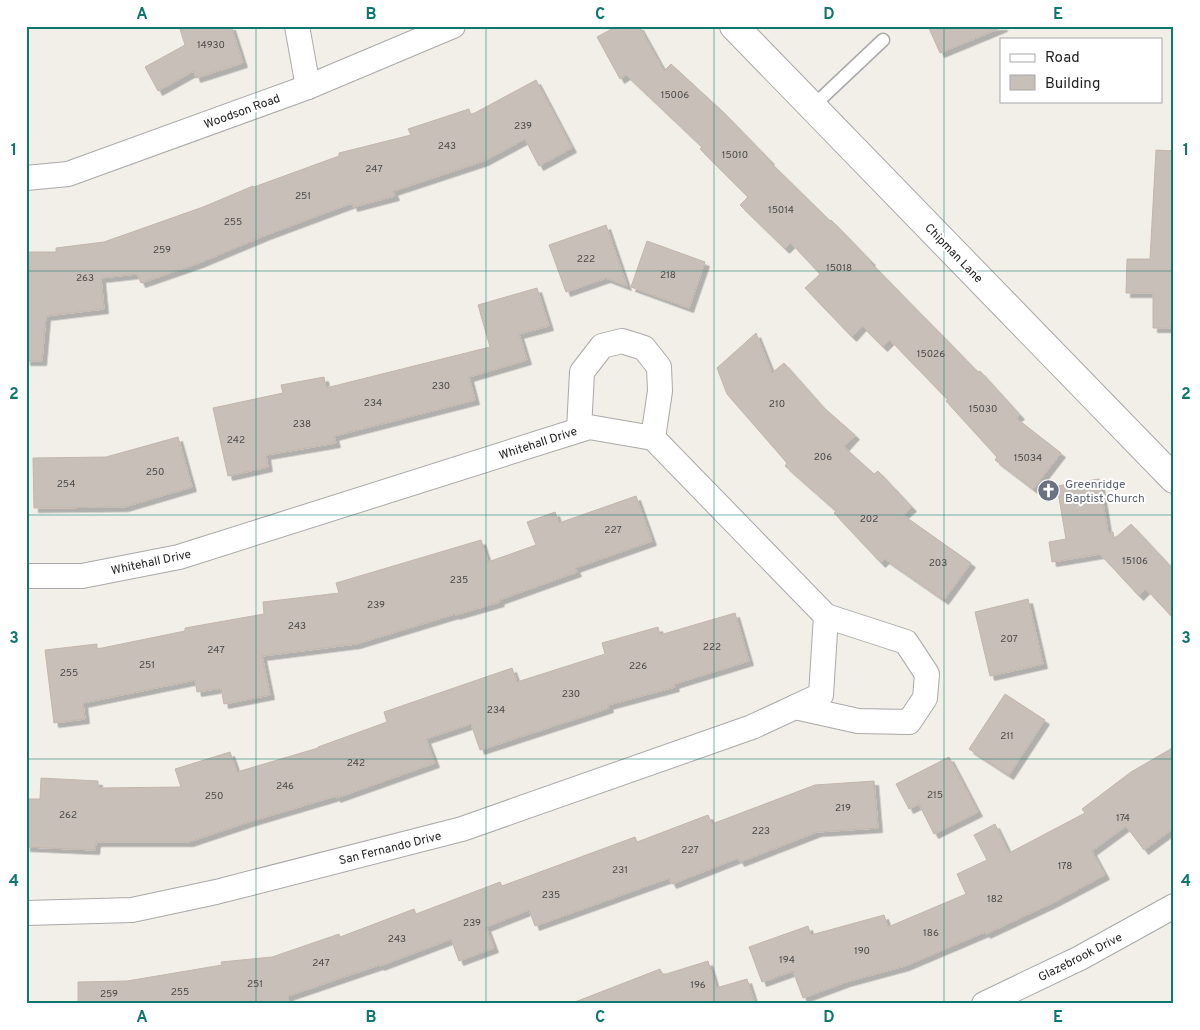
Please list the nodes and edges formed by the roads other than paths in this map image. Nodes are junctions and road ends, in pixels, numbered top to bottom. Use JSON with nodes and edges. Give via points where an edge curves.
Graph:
{"nodes":[{"id":1,"x":297,"y":26,"type":"edge"},
{"id":2,"x":453,"y":26,"type":"edge"},
{"id":3,"x":734,"y":26,"type":"edge"},
{"id":4,"x":883,"y":40,"type":"dead end"},
{"id":5,"x":308,"y":87,"type":"junction"},
{"id":6,"x":812,"y":107,"type":"junction"},
{"id":7,"x":26,"y":178,"type":"edge"},
{"id":8,"x":579,"y":430,"type":"junction"},
{"id":9,"x":653,"y":438,"type":"junction"},
{"id":10,"x":1174,"y":479,"type":"edge"},
{"id":11,"x":26,"y":576,"type":"edge"},
{"id":12,"x":826,"y":616,"type":"junction"},
{"id":13,"x":795,"y":707,"type":"junction"},
{"id":14,"x":1174,"y":906,"type":"edge"},
{"id":15,"x":26,"y":913,"type":"edge"},
{"id":16,"x":984,"y":1004,"type":"edge"}],
"edges":[{"from":1,"to":5,"type":"street"},
{"from":2,"to":5,"type":"street","name":"Woodson Road"},
{"from":3,"to":6,"type":"street","name":"Chipman Lane"},
{"from":4,"to":6,"type":"lane"},
{"from":5,"to":7,"type":"street","name":"Woodson Road","via":[[68,174]]},
{"from":6,"to":10,"type":"street","name":"Chipman Lane"},
{"from":8,"to":9,"type":"street","name":"Whitehall Drive","via":[[589,427]]},
{"from":8,"to":9,"type":"street","via":[[582,372],[602,346],[622,341],[644,348],[659,367],[660,391]]},
{"from":8,"to":11,"type":"street","name":"Whitehall Drive","via":[[180,558],[82,576]]},
{"from":9,"to":12,"type":"street"},
{"from":12,"to":13,"type":"street","via":[[821,695]]},
{"from":12,"to":13,"type":"street","via":[[906,642],[927,674],[925,698],[909,722],[858,721]]},
{"from":13,"to":15,"type":"street","name":"San Fernando Drive","via":[[742,730],[462,829],[226,890],[132,910]]},
{"from":14,"to":16,"type":"street","name":"Glazebrook Drive","via":[[1080,958]]}]}
